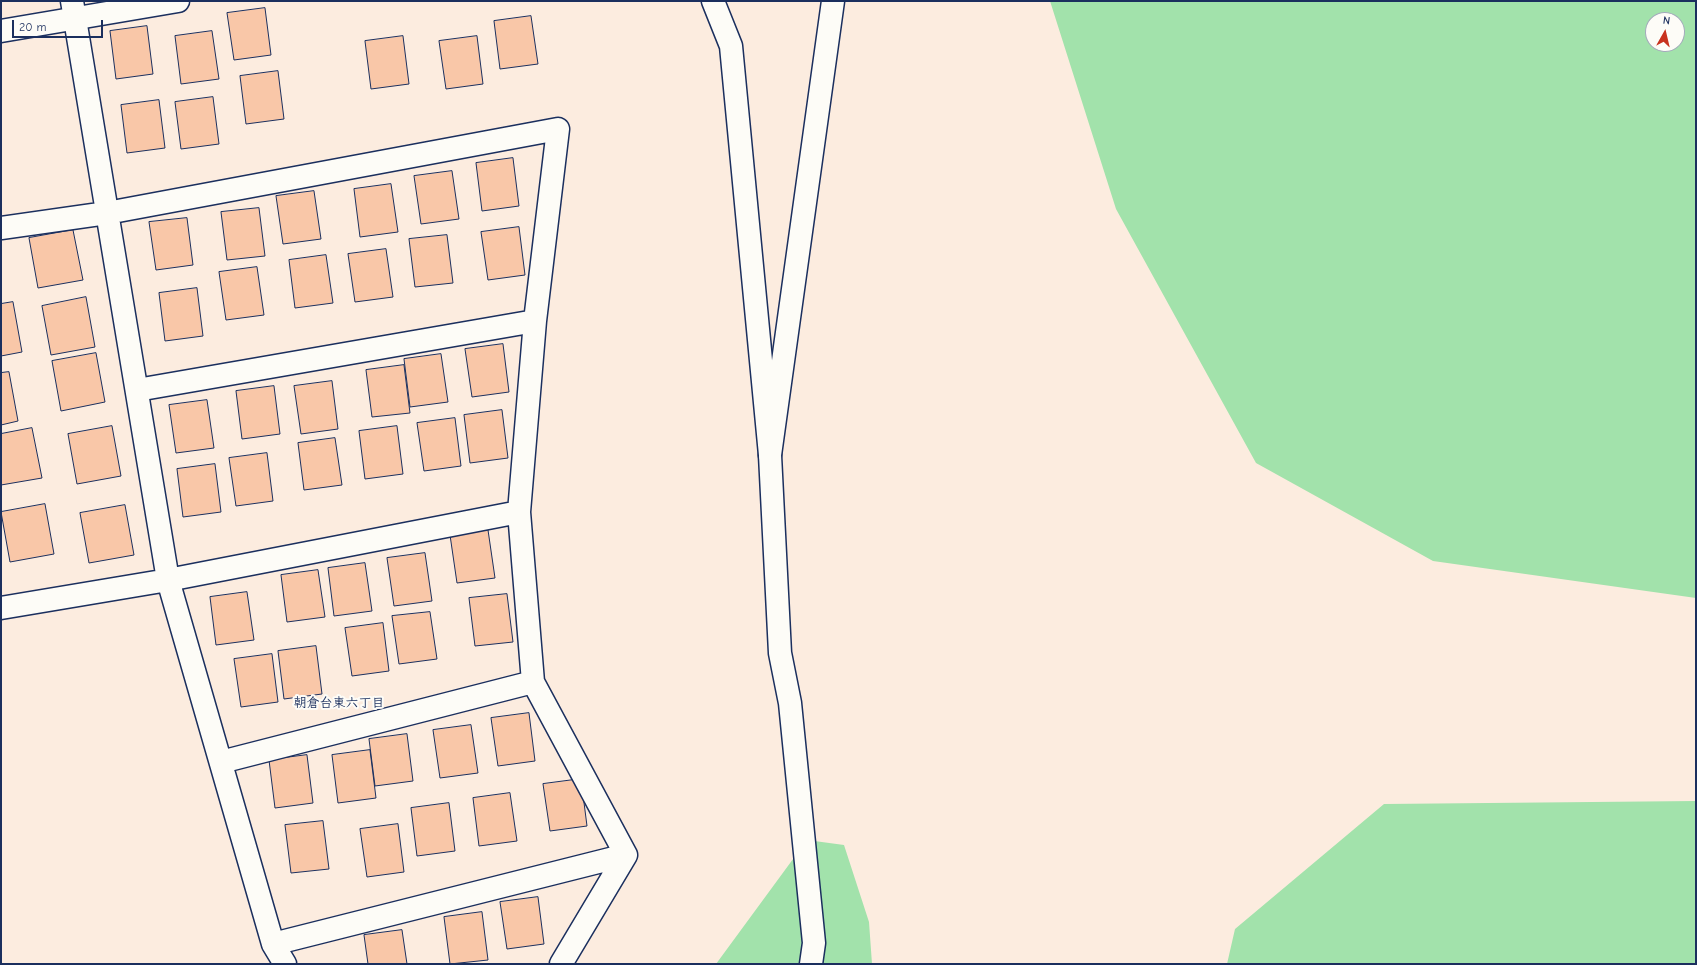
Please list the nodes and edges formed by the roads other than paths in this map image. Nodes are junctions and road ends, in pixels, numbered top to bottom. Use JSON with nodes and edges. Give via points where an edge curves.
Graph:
{"nodes":[{"id":1,"x":178,"y":1,"type":"edge"},
{"id":2,"x":713,"y":1,"type":"edge"},
{"id":3,"x":833,"y":1,"type":"edge"},
{"id":4,"x":73,"y":10,"type":"edge"},
{"id":5,"x":1,"y":31,"type":"edge"},
{"id":6,"x":107,"y":213,"type":"junction"},
{"id":7,"x":1,"y":228,"type":"edge"},
{"id":8,"x":535,"y":321,"type":"junction"},
{"id":9,"x":137,"y":390,"type":"junction"},
{"id":10,"x":770,"y":455,"type":"junction"},
{"id":11,"x":519,"y":512,"type":"junction"},
{"id":12,"x":168,"y":580,"type":"junction"},
{"id":13,"x":1,"y":608,"type":"edge"},
{"id":14,"x":533,"y":682,"type":"junction"},
{"id":15,"x":221,"y":762,"type":"junction"},
{"id":16,"x":626,"y":855,"type":"junction"},
{"id":17,"x":272,"y":944,"type":"junction"},
{"id":18,"x":285,"y":964,"type":"edge"},
{"id":19,"x":561,"y":964,"type":"edge"},
{"id":20,"x":811,"y":964,"type":"edge"}],
"edges":[{"from":1,"to":4,"type":"street"},
{"from":2,"to":10,"type":"street","via":[[731,46]]},
{"from":3,"to":10,"type":"street"},
{"from":4,"to":5,"type":"street"},
{"from":4,"to":6,"type":"street"},
{"from":6,"to":7,"type":"street"},
{"from":6,"to":8,"type":"street","via":[[558,129]]},
{"from":6,"to":9,"type":"street"},
{"from":8,"to":9,"type":"street"},
{"from":8,"to":11,"type":"street"},
{"from":9,"to":12,"type":"street"},
{"from":10,"to":20,"type":"street","via":[[780,653],[790,703],[814,943]]},
{"from":11,"to":12,"type":"street"},
{"from":11,"to":14,"type":"street"},
{"from":12,"to":13,"type":"street"},
{"from":12,"to":15,"type":"street"},
{"from":14,"to":15,"type":"street"},
{"from":14,"to":16,"type":"street"},
{"from":15,"to":17,"type":"street"},
{"from":16,"to":17,"type":"street"},
{"from":16,"to":19,"type":"street"},
{"from":17,"to":18,"type":"street"}]}
